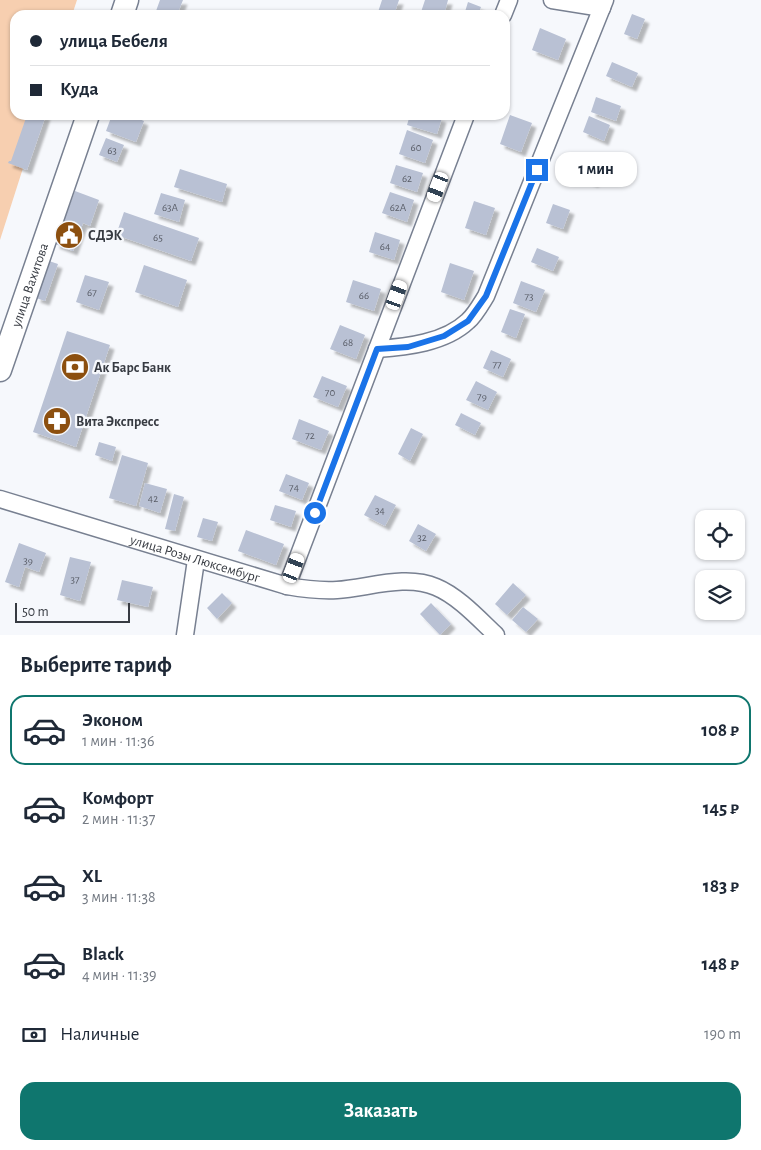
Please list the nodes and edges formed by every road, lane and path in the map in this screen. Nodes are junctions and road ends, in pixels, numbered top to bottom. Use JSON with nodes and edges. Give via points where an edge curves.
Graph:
{"nodes":[{"id":1,"x":552,"y":0,"type":"edge"},
{"id":2,"x":604,"y":4,"type":"edge"},
{"id":3,"x":86,"y":120,"type":"edge"},
{"id":4,"x":464,"y":120,"type":"edge"},
{"id":5,"x":377,"y":349,"type":"junction"},
{"id":6,"x":0,"y":370,"type":"edge"},
{"id":7,"x":0,"y":499,"type":"edge"},
{"id":8,"x":196,"y":560,"type":"junction"},
{"id":9,"x":288,"y":586,"type":"junction"},
{"id":10,"x":185,"y":635,"type":"edge"},
{"id":11,"x":496,"y":635,"type":"edge"}],
"edges":[{"from":1,"to":2,"type":"street"},
{"from":2,"to":5,"type":"street","via":[[486,296],[468,321],[444,336],[408,347]]},
{"from":3,"to":6,"type":"main road","name":"улица Вахитова"},
{"from":4,"to":5,"type":"street"},
{"from":5,"to":9,"type":"street"},
{"from":7,"to":8,"type":"street","name":"улица Розы Люксембург"},
{"from":8,"to":9,"type":"street","name":"улица Розы Люксембург"},
{"from":8,"to":10,"type":"street"},
{"from":9,"to":11,"type":"street","name":"улица Розы Люксембург","via":[[338,590],[417,582],[436,587],[463,604]]}]}
